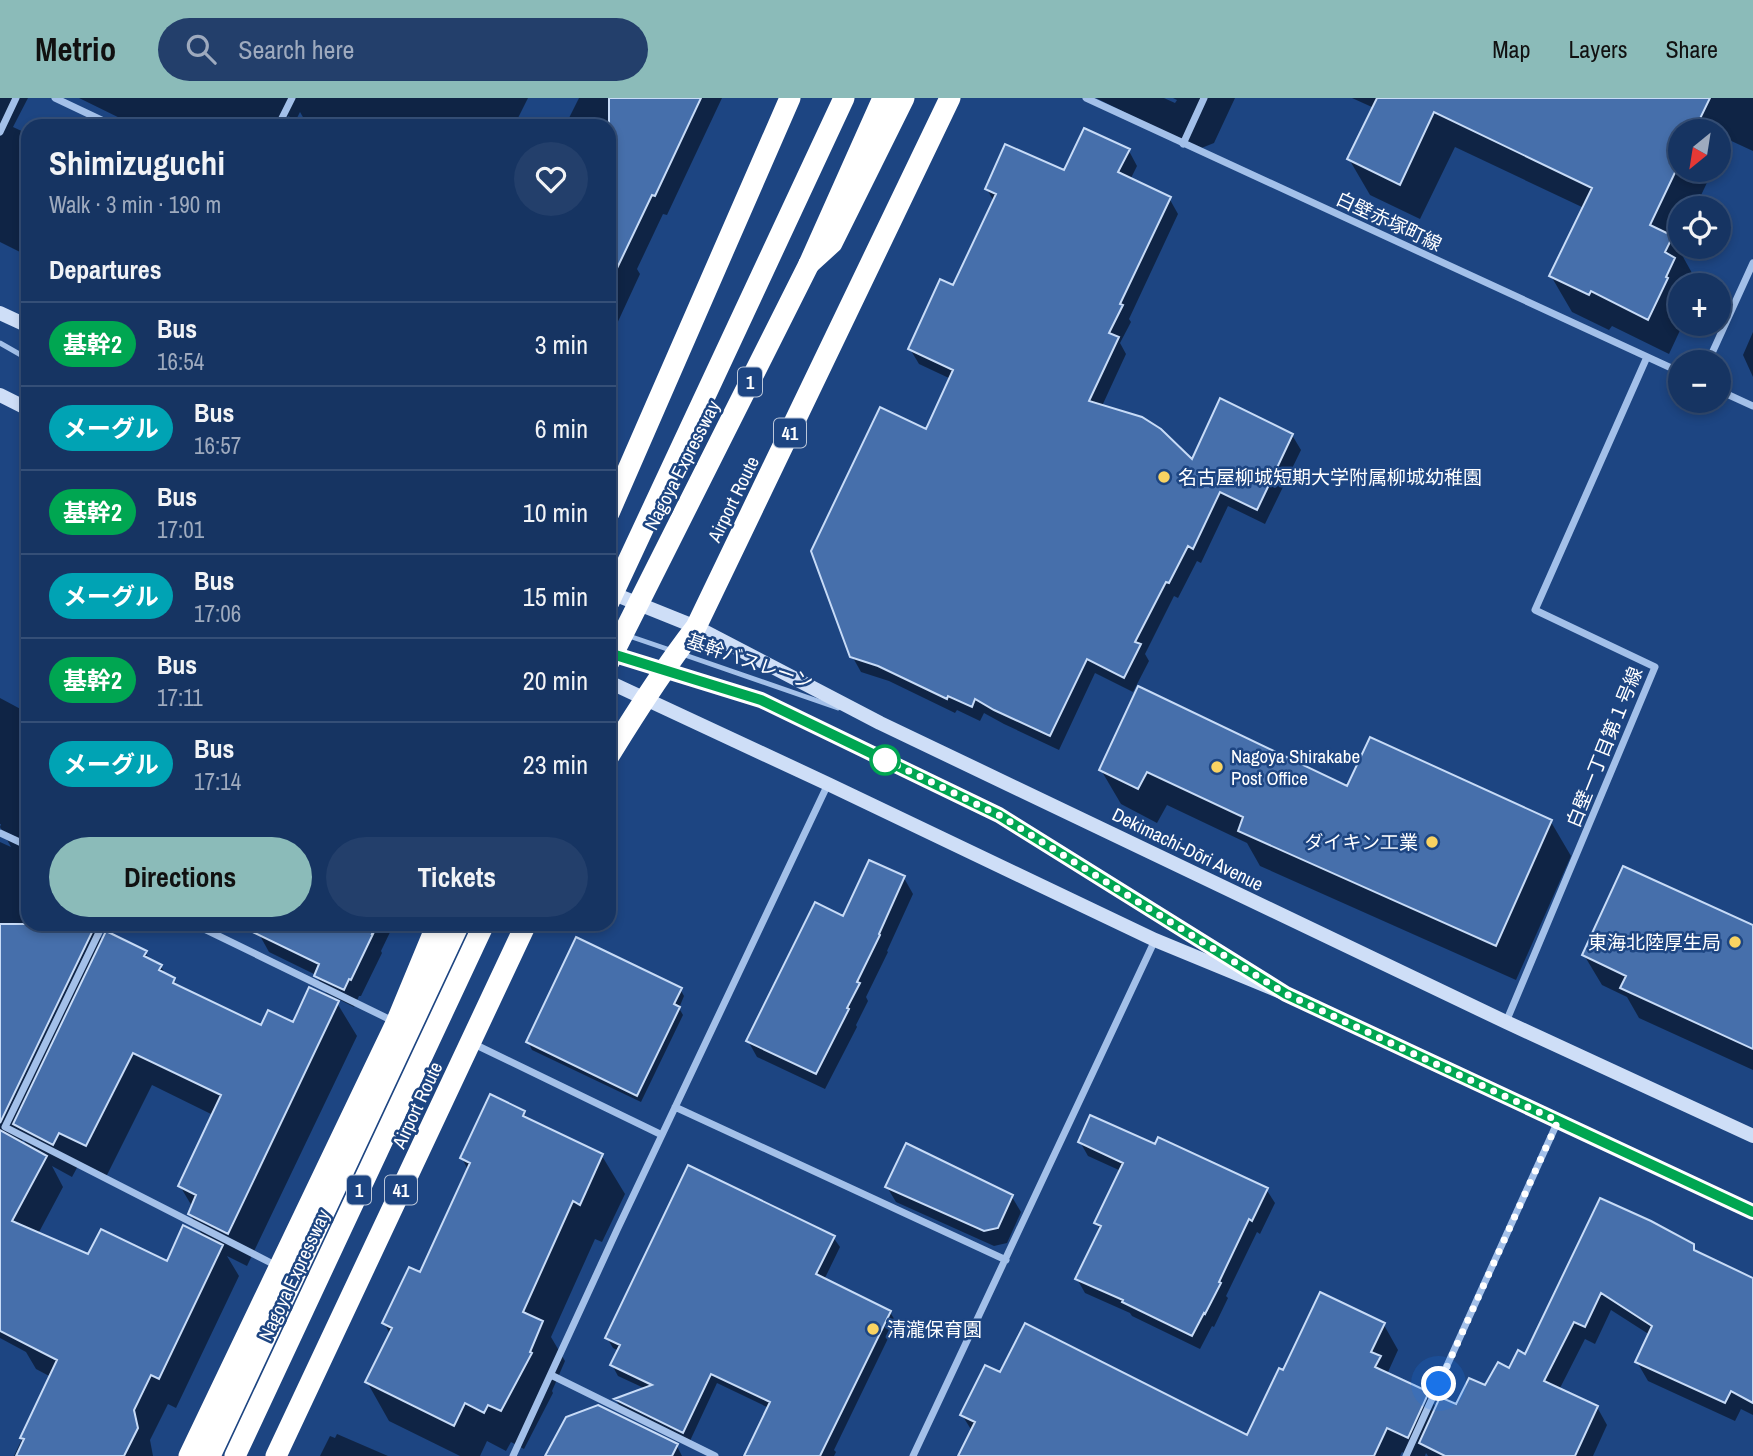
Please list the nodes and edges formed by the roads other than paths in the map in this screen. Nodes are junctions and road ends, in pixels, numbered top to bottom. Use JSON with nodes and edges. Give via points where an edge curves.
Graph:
{"nodes":[{"id":1,"x":16,"y":98,"type":"edge"},
{"id":2,"x":55,"y":98,"type":"edge"},
{"id":3,"x":292,"y":98,"type":"edge"},
{"id":4,"x":790,"y":98,"type":"edge"},
{"id":5,"x":844,"y":98,"type":"edge"},
{"id":6,"x":883,"y":98,"type":"edge"},
{"id":7,"x":904,"y":98,"type":"edge"},
{"id":8,"x":950,"y":98,"type":"edge"},
{"id":9,"x":1086,"y":98,"type":"edge"},
{"id":10,"x":1204,"y":98,"type":"edge"},
{"id":11,"x":99,"y":119,"type":"edge"},
{"id":12,"x":282,"y":119,"type":"edge"},
{"id":13,"x":0,"y":132,"type":"edge"},
{"id":14,"x":1183,"y":144,"type":"junction"},
{"id":15,"x":1753,"y":263,"type":"edge"},
{"id":16,"x":809,"y":264,"type":"junction"},
{"id":17,"x":0,"y":313,"type":"edge"},
{"id":18,"x":21,"y":323,"type":"edge"},
{"id":19,"x":0,"y":343,"type":"edge"},
{"id":20,"x":1713,"y":350,"type":"edge"},
{"id":21,"x":21,"y":355,"type":"edge"},
{"id":22,"x":1647,"y":357,"type":"junction"},
{"id":23,"x":1668,"y":367,"type":"edge"},
{"id":24,"x":0,"y":395,"type":"edge"},
{"id":25,"x":1731,"y":396,"type":"edge"},
{"id":26,"x":21,"y":406,"type":"edge"},
{"id":27,"x":1753,"y":406,"type":"edge"},
{"id":28,"x":616,"y":497,"type":"edge"},
{"id":29,"x":616,"y":587,"type":"edge"},
{"id":30,"x":616,"y":595,"type":"edge"},
{"id":31,"x":696,"y":627,"type":"junction"},
{"id":32,"x":620,"y":634,"type":"dead end"},
{"id":33,"x":616,"y":648,"type":"edge"},
{"id":34,"x":677,"y":652,"type":"junction"},
{"id":35,"x":616,"y":655,"type":"edge"},
{"id":36,"x":664,"y":671,"type":"junction"},
{"id":37,"x":616,"y":685,"type":"edge"},
{"id":38,"x":645,"y":698,"type":"junction"},
{"id":39,"x":880,"y":723,"type":"junction"},
{"id":40,"x":616,"y":745,"type":"edge"},
{"id":41,"x":828,"y":784,"type":"junction"},
{"id":42,"x":0,"y":833,"type":"edge"},
{"id":43,"x":21,"y":843,"type":"edge"},
{"id":44,"x":100,"y":931,"type":"edge"},
{"id":45,"x":208,"y":931,"type":"edge"},
{"id":46,"x":434,"y":931,"type":"edge"},
{"id":47,"x":456,"y":931,"type":"edge"},
{"id":48,"x":481,"y":931,"type":"edge"},
{"id":49,"x":523,"y":931,"type":"edge"},
{"id":50,"x":1155,"y":940,"type":"junction"},
{"id":51,"x":1286,"y":994,"type":"junction"},
{"id":52,"x":1506,"y":1022,"type":"junction"},
{"id":53,"x":396,"y":1023,"type":"junction"},
{"id":54,"x":471,"y":1043,"type":"junction"},
{"id":55,"x":675,"y":1107,"type":"junction"},
{"id":56,"x":1558,"y":1121,"type":"junction"},
{"id":57,"x":662,"y":1135,"type":"junction"},
{"id":58,"x":1753,"y":1136,"type":"edge"},
{"id":59,"x":1753,"y":1212,"type":"edge"},
{"id":60,"x":1006,"y":1260,"type":"junction"},
{"id":61,"x":279,"y":1267,"type":"junction"},
{"id":62,"x":551,"y":1375,"type":"junction"},
{"id":63,"x":189,"y":1456,"type":"edge"},
{"id":64,"x":210,"y":1456,"type":"edge"},
{"id":65,"x":235,"y":1456,"type":"edge"},
{"id":66,"x":276,"y":1456,"type":"edge"},
{"id":67,"x":513,"y":1456,"type":"edge"},
{"id":68,"x":715,"y":1456,"type":"edge"},
{"id":69,"x":913,"y":1456,"type":"edge"},
{"id":70,"x":1406,"y":1456,"type":"edge"}],
"edges":[{"from":1,"to":13,"type":"street"},
{"from":2,"to":11,"type":"street"},
{"from":3,"to":12,"type":"street"},
{"from":4,"to":28,"type":"highway"},
{"from":5,"to":29,"type":"highway","name":"Nagoya Expressway","number":"1","bridge":true},
{"from":6,"to":16,"type":"highway","name":"Nagoya Expressway","number":"1","bridge":true},
{"from":7,"to":16,"type":"highway","via":[[832,243]]},
{"from":8,"to":31,"type":"highway","name":"Airport Route","number":"41"},
{"from":9,"to":14,"type":"street","name":"白壁赤塚町線"},
{"from":10,"to":14,"type":"street"},
{"from":14,"to":22,"type":"street","name":"白壁赤塚町線"},
{"from":15,"to":20,"type":"street"},
{"from":16,"to":33,"type":"highway","name":"Nagoya Expressway","number":"1","bridge":true},
{"from":17,"to":18,"type":"main road"},
{"from":19,"to":21,"type":"lane"},
{"from":22,"to":23,"type":"street","name":"白壁赤塚町線"},
{"from":22,"to":52,"type":"street","name":"白壁一丁目第１号線","via":[[1535,610],[1656,667]]},
{"from":24,"to":26,"type":"main road"},
{"from":25,"to":27,"type":"street"},
{"from":30,"to":31,"type":"main road","name":"Dekimachi-Dōri Avenue"},
{"from":31,"to":34,"type":"highway","name":"Airport Route","number":"41"},
{"from":31,"to":39,"type":"main road","name":"Dekimachi-Dōri Avenue"},
{"from":32,"to":34,"type":"lane","name":"基幹バスレーン"},
{"from":34,"to":36,"type":"highway","name":"Airport Route","number":"41"},
{"from":34,"to":39,"type":"lane","name":"基幹バスレーン"},
{"from":35,"to":36,"type":"lane","name":"基幹バスレーン"},
{"from":36,"to":38,"type":"highway","name":"Airport Route","number":"41"},
{"from":36,"to":51,"type":"lane","name":"基幹バスレーン","via":[[761,700],[999,815]]},
{"from":37,"to":38,"type":"main road"},
{"from":38,"to":40,"type":"highway","name":"Airport Route","number":"41"},
{"from":38,"to":41,"type":"main road"},
{"from":39,"to":52,"type":"main road","name":"Dekimachi-Dōri Avenue"},
{"from":41,"to":50,"type":"main road"},
{"from":41,"to":55,"type":"street"},
{"from":42,"to":43,"type":"street"},
{"from":44,"to":61,"type":"street","via":[[5,1128]]},
{"from":45,"to":53,"type":"street"},
{"from":46,"to":53,"type":"highway"},
{"from":47,"to":64,"type":"highway","name":"Nagoya Expressway","number":"1"},
{"from":48,"to":65,"type":"highway","name":"Nagoya Expressway","number":"1"},
{"from":49,"to":54,"type":"highway","name":"Airport Route","number":"41"},
{"from":50,"to":51,"type":"main road"},
{"from":50,"to":60,"type":"street"},
{"from":51,"to":56,"type":"main road"},
{"from":52,"to":58,"type":"main road","name":"Dekimachi-Dōri Avenue"},
{"from":53,"to":61,"type":"highway"},
{"from":54,"to":57,"type":"street"},
{"from":54,"to":66,"type":"highway","name":"Airport Route","number":"41"},
{"from":55,"to":57,"type":"street"},
{"from":55,"to":60,"type":"street"},
{"from":56,"to":59,"type":"main road"},
{"from":56,"to":70,"type":"street"},
{"from":57,"to":62,"type":"street"},
{"from":60,"to":69,"type":"street"},
{"from":61,"to":63,"type":"highway"},
{"from":62,"to":67,"type":"street"},
{"from":62,"to":68,"type":"street"}]}
